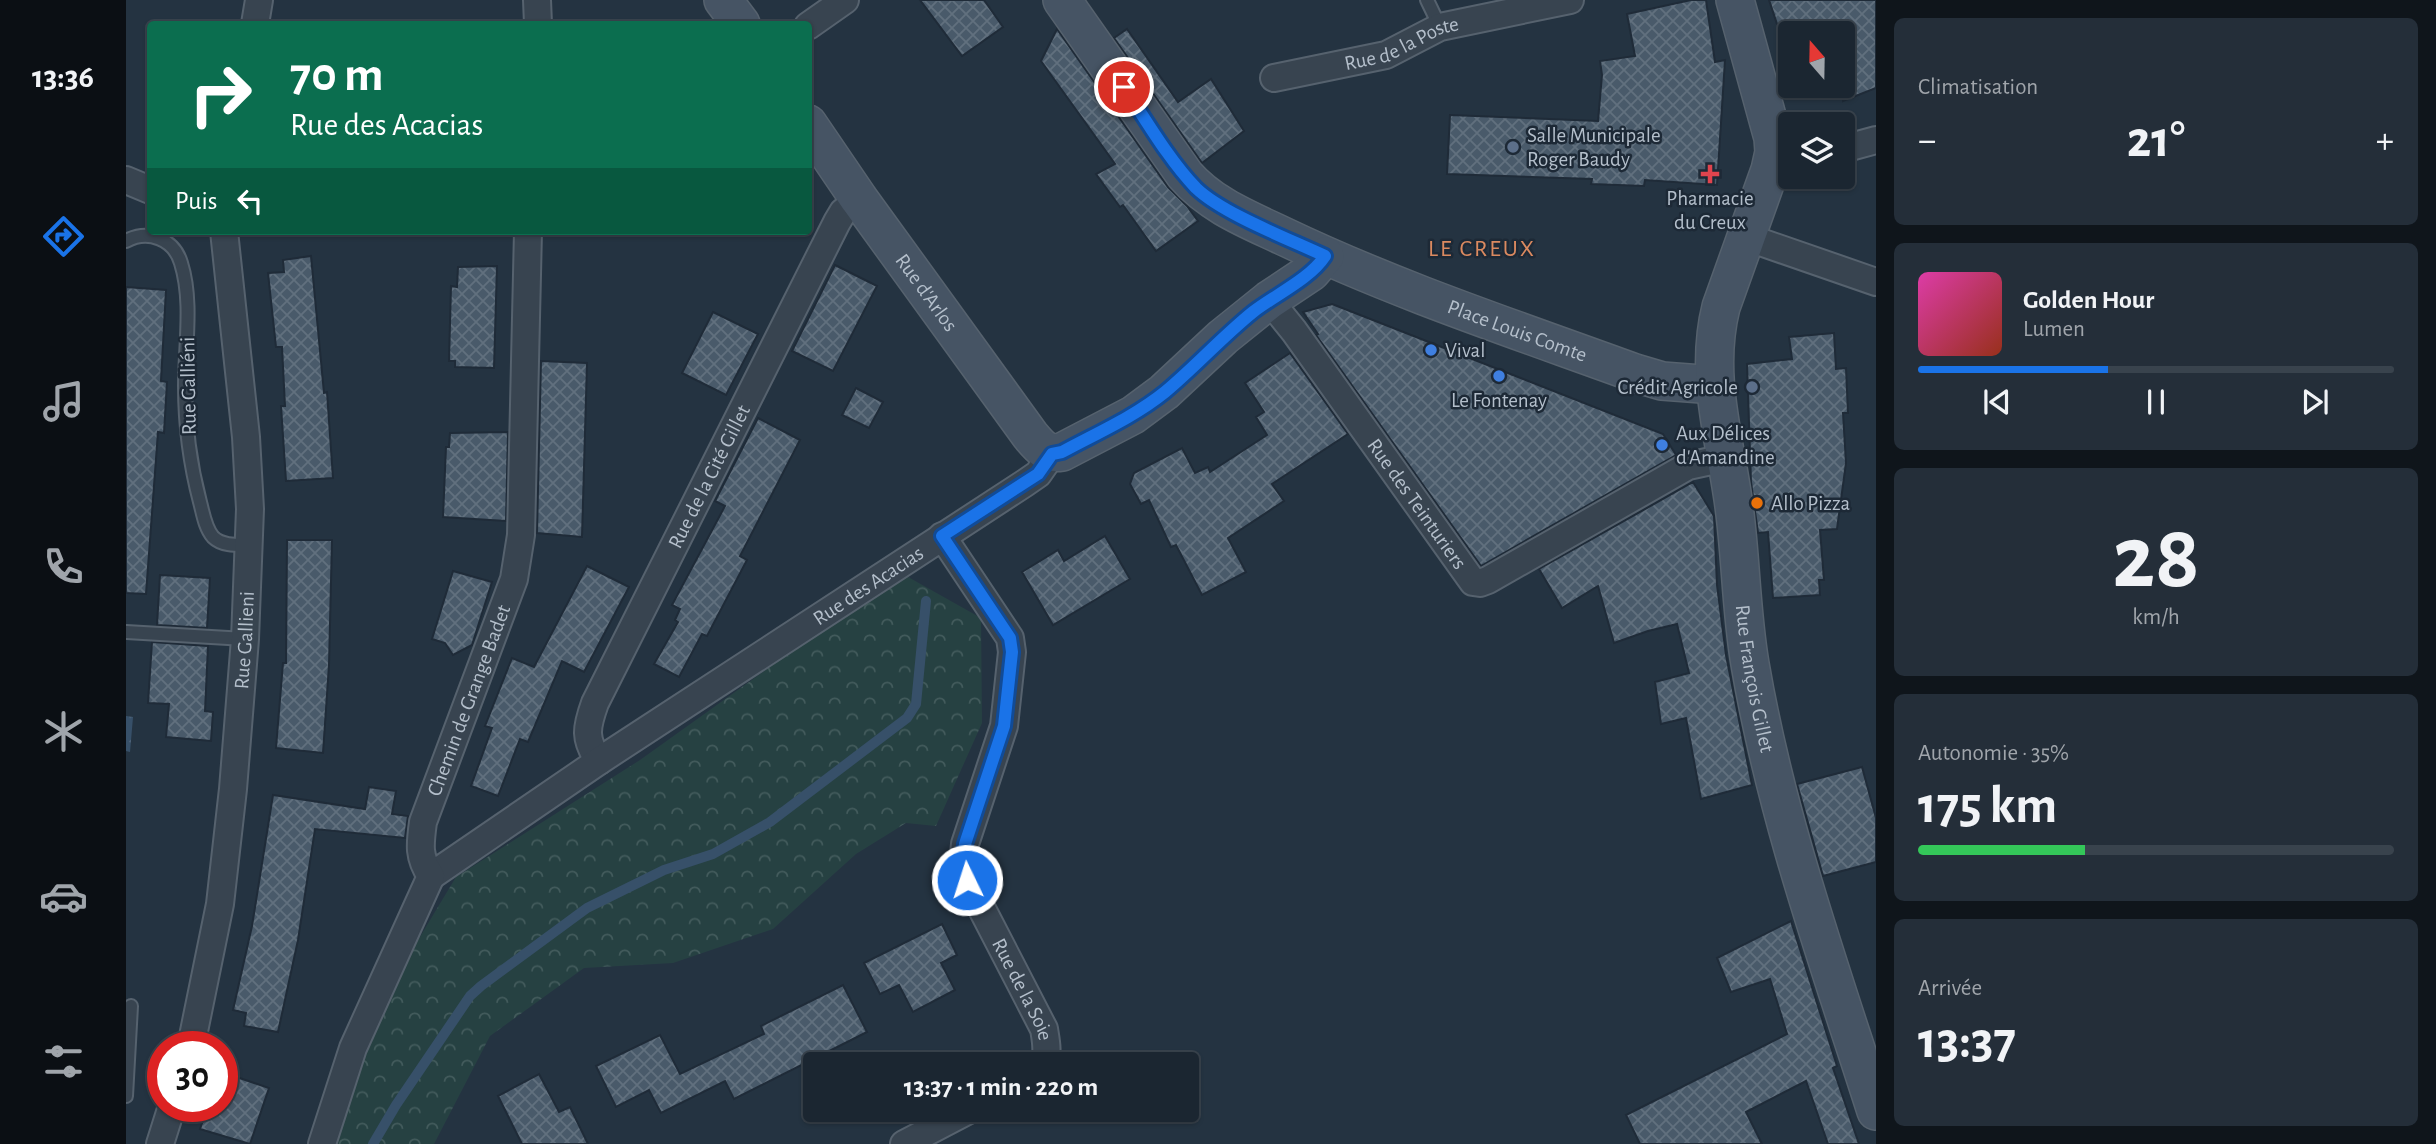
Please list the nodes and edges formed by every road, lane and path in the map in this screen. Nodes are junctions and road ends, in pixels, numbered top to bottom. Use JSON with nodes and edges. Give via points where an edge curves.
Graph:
{"nodes":[{"id":1,"x":259,"y":0,"type":"edge"},
{"id":2,"x":537,"y":0,"type":"edge"},
{"id":3,"x":723,"y":0,"type":"edge"},
{"id":4,"x":845,"y":0,"type":"edge"},
{"id":5,"x":1062,"y":0,"type":"edge"},
{"id":6,"x":1427,"y":0,"type":"edge"},
{"id":7,"x":1570,"y":0,"type":"edge"},
{"id":8,"x":1735,"y":0,"type":"edge"},
{"id":9,"x":256,"y":21,"type":"edge"},
{"id":10,"x":538,"y":21,"type":"edge"},
{"id":11,"x":739,"y":21,"type":"edge"},
{"id":12,"x":812,"y":23,"type":"edge"},
{"id":13,"x":1440,"y":27,"type":"junction"},
{"id":14,"x":1274,"y":78,"type":"dead end"},
{"id":15,"x":812,"y":130,"type":"edge"},
{"id":16,"x":1876,"y":140,"type":"edge"},
{"id":17,"x":1778,"y":143,"type":"edge"},
{"id":18,"x":1855,"y":146,"type":"edge"},
{"id":19,"x":1778,"y":159,"type":"edge"},
{"id":20,"x":126,"y":180,"type":"edge"},
{"id":21,"x":147,"y":189,"type":"edge"},
{"id":22,"x":859,"y":199,"type":"junction"},
{"id":23,"x":224,"y":235,"type":"edge"},
{"id":24,"x":528,"y":235,"type":"edge"},
{"id":25,"x":1746,"y":237,"type":"junction"},
{"id":26,"x":126,"y":241,"type":"edge"},
{"id":27,"x":1325,"y":256,"type":"junction"},
{"id":28,"x":1876,"y":282,"type":"edge"},
{"id":29,"x":1269,"y":300,"type":"junction"},
{"id":30,"x":1715,"y":385,"type":"junction"},
{"id":31,"x":1052,"y":454,"type":"junction"},
{"id":32,"x":1725,"y":458,"type":"junction"},
{"id":33,"x":942,"y":536,"type":"junction"},
{"id":34,"x":249,"y":545,"type":"junction"},
{"id":35,"x":126,"y":632,"type":"edge"},
{"id":36,"x":245,"y":639,"type":"junction"},
{"id":37,"x":599,"y":761,"type":"junction"},
{"id":38,"x":431,"y":876,"type":"junction"},
{"id":39,"x":131,"y":1006,"type":"dead end"},
{"id":40,"x":196,"y":1031,"type":"edge"},
{"id":41,"x":1044,"y":1052,"type":"edge"},
{"id":42,"x":126,"y":1096,"type":"edge"},
{"id":43,"x":1876,"y":1111,"type":"edge"},
{"id":44,"x":167,"y":1122,"type":"edge"},
{"id":45,"x":946,"y":1122,"type":"edge"},
{"id":46,"x":160,"y":1144,"type":"edge"},
{"id":47,"x":322,"y":1144,"type":"edge"},
{"id":48,"x":904,"y":1144,"type":"edge"}],
"edges":[{"from":1,"to":9,"type":"street"},
{"from":2,"to":10,"type":"street"},
{"from":3,"to":11,"type":"main road"},
{"from":4,"to":12,"type":"street"},
{"from":5,"to":27,"type":"main road","name":"Place Louis Comte","via":[[1198,189],[1226,208]]},
{"from":6,"to":13,"type":"lane"},
{"from":7,"to":13,"type":"street","name":"Rue de la Poste"},
{"from":8,"to":17,"type":"main road"},
{"from":13,"to":14,"type":"street","name":"Rue de la Poste","via":[[1386,55]]},
{"from":15,"to":22,"type":"main road","name":"Rue d'Arlos"},
{"from":16,"to":18,"type":"street"},
{"from":19,"to":25,"type":"main road","name":"Rue François Gillet"},
{"from":20,"to":21,"type":"street"},
{"from":22,"to":31,"type":"main road","name":"Rue d'Arlos","via":[[1030,435]]},
{"from":22,"to":37,"type":"street","name":"Rue de la Cité Gillet","via":[[837,222],[595,703],[587,735]]},
{"from":23,"to":34,"type":"street","name":"Rue Gallieni","via":[[246,438]]},
{"from":24,"to":38,"type":"street","name":"Chemin de Grange Badet","via":[[521,535],[514,579],[423,822],[419,849]]},
{"from":25,"to":28,"type":"street"},
{"from":25,"to":30,"type":"main road","name":"Rue François Gillet","via":[[1715,331]]},
{"from":26,"to":34,"type":"lane","name":"Rue Galliéni","via":[[154,236],[176,251],[181,263],[187,312],[186,416],[197,489],[213,536],[222,542]]},
{"from":27,"to":29,"type":"main road","name":"Rue des Acacias","via":[[1311,272]]},
{"from":27,"to":30,"type":"main road","name":"Place Louis Comte","via":[[1635,373],[1675,383]]},
{"from":29,"to":31,"type":"main road","name":"Rue des Acacias","via":[[1133,415]]},
{"from":29,"to":32,"type":"street","name":"Rue des Teinturiers","via":[[1473,582],[1488,580],[1688,466]]},
{"from":30,"to":32,"type":"main road","name":"Rue François Gillet"},
{"from":31,"to":33,"type":"street","name":"Rue des Acacias","via":[[1038,474]]},
{"from":32,"to":43,"type":"main road","name":"Rue François Gillet","via":[[1750,663],[1773,777]]},
{"from":33,"to":37,"type":"street","name":"Rue des Acacias"},
{"from":33,"to":41,"type":"street","name":"Rue de la Soie","via":[[1010,638],[1004,726],[965,844],[963,863],[967,880],[1044,1029]]},
{"from":34,"to":36,"type":"street","name":"Rue Gallieni"},
{"from":35,"to":36,"type":"lane"},
{"from":36,"to":40,"type":"street","name":"Rue Gallieni","via":[[220,904]]},
{"from":37,"to":38,"type":"street","name":"Rue des Acacias"},
{"from":38,"to":47,"type":"street","via":[[353,1048]]},
{"from":39,"to":42,"type":"lane"},
{"from":44,"to":46,"type":"street"},
{"from":45,"to":48,"type":"street"}]}
